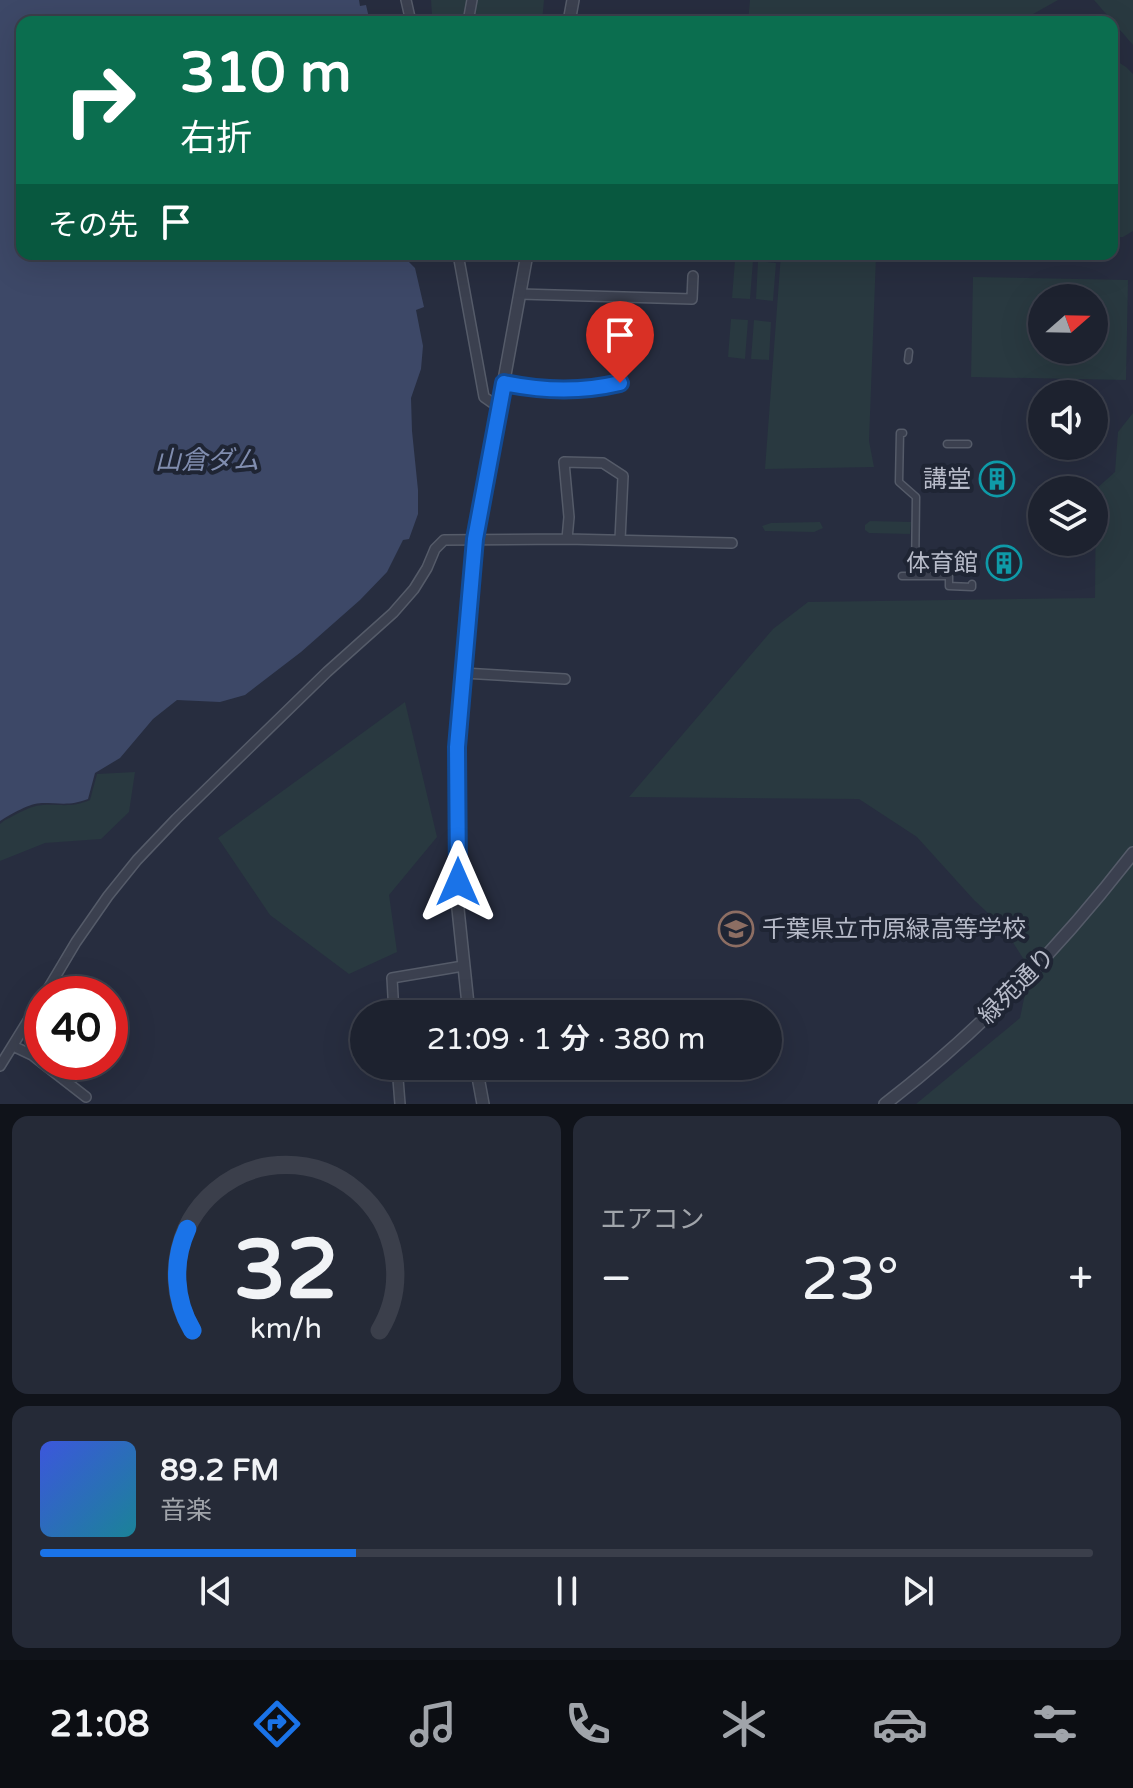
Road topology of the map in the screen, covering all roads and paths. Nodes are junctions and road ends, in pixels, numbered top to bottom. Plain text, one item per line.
1 (459, 260) edge
2 (526, 260) edge
3 (693, 276) dead end
4 (520, 294) junction
5 (504, 383) junction
6 (620, 383) dead end
7 (500, 406) junction
8 (903, 433) dead end
9 (947, 444) dead end
10 (968, 444) dead end
11 (475, 539) junction
12 (567, 539) junction
13 (620, 540) junction
14 (732, 543) dead end
15 (902, 576) dead end
16 (915, 576) junction
17 (972, 584) dead end
18 (463, 673) junction
19 (565, 679) dead end
20 (1133, 853) edge
21 (463, 966) junction
22 (55, 976) edge
23 (393, 1000) edge
24 (467, 1000) edge
25 (24, 1028) edge
26 (13, 1046) junction
27 (0, 1066) edge
28 (398, 1080) edge
29 (479, 1080) edge
30 (86, 1097) dead end
31 (400, 1104) edge
32 (483, 1104) edge
33 (885, 1104) edge

1 - 7 street
2 - 4 street
3 - 4 street
4 - 5 street
5 - 6 street
5 - 7 street
7 - 11 street
8 - 16 street
9 - 10 street
11 - 12 street
11 - 18 street
11 - 22 street
12 - 13 street
12 - 13 street
13 - 14 street
15 - 16 street
16 - 17 street
18 - 19 street
18 - 21 street
20 - 33 street, 緑苑通り
21 - 23 street
21 - 24 street
25 - 26 street
26 - 27 street
26 - 30 street
28 - 31 street
29 - 32 street

